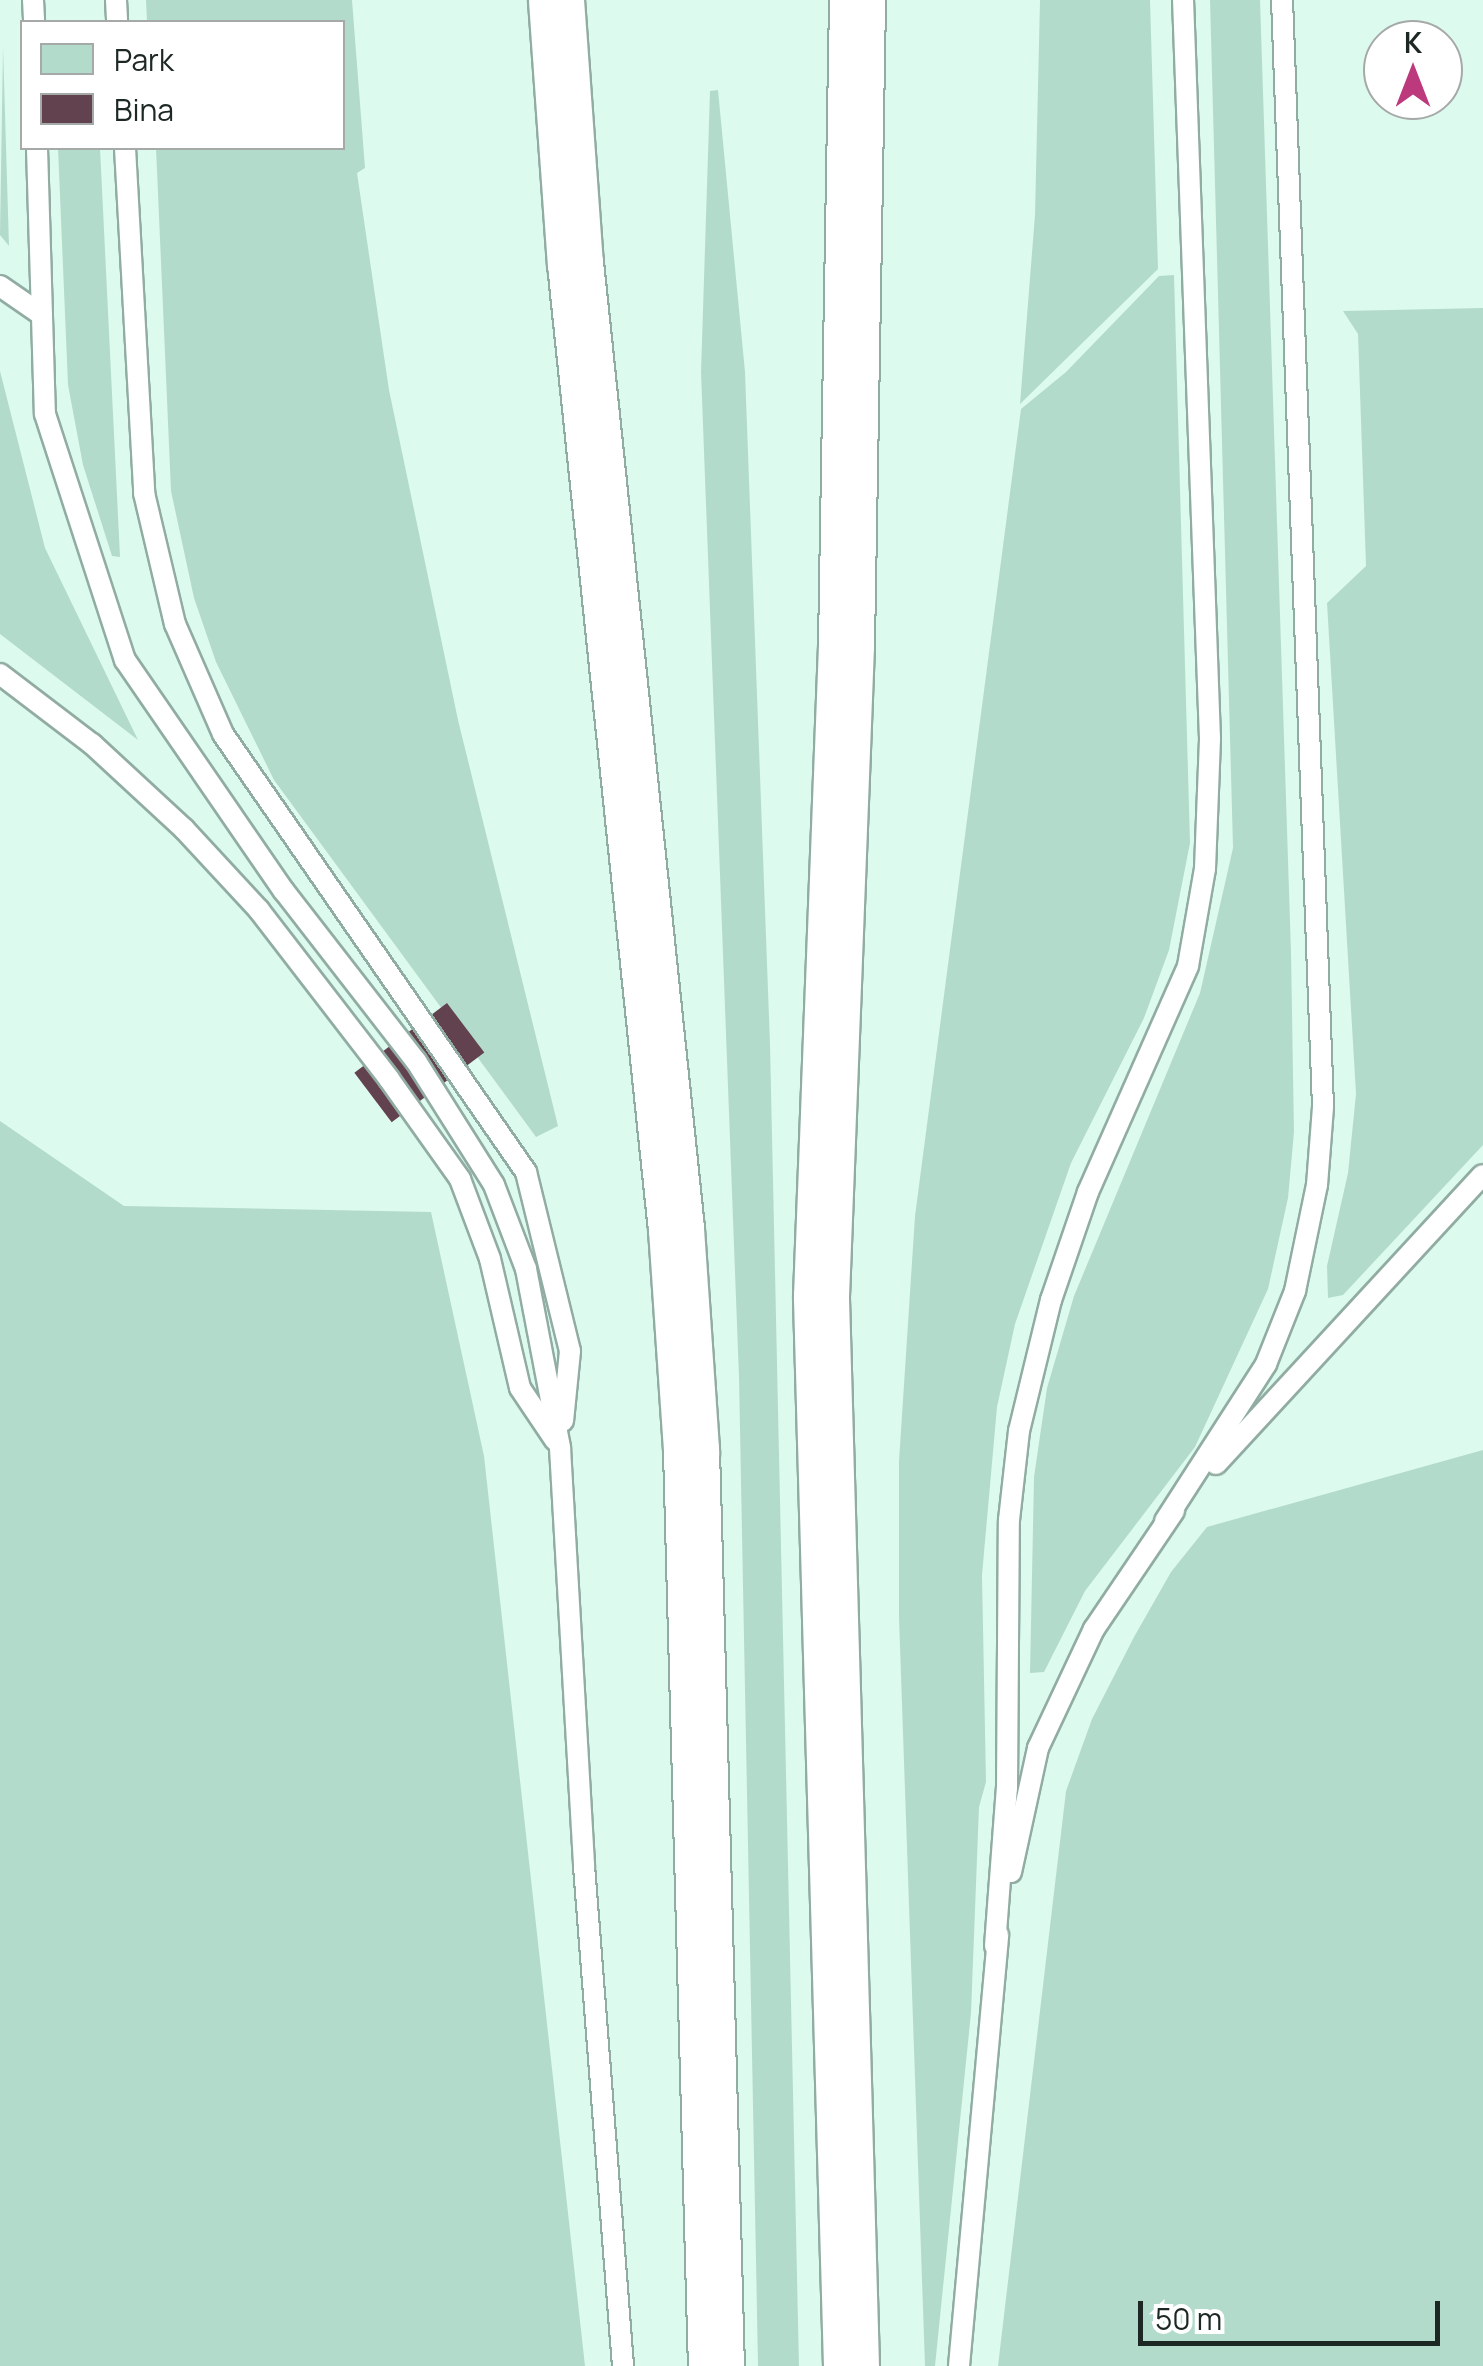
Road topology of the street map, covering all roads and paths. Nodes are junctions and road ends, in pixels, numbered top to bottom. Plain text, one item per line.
1 (556, 0) edge
2 (857, 0) edge
3 (1182, 0) edge
4 (1282, 0) edge
5 (37, 150) edge
6 (125, 150) edge
7 (0, 286) edge
8 (42, 315) junction
9 (0, 674) edge
10 (1483, 1175) edge
11 (560, 1448) junction
12 (1165, 1521) junction
13 (996, 1946) junction
14 (623, 2366) edge
15 (716, 2366) edge
16 (851, 2366) edge
17 (959, 2366) edge

1 - 15 highway
2 - 16 highway
3 - 13 lane
4 - 12 lane
5 - 8 lane
6 - 11 lane
7 - 8 lane
8 - 11 lane
9 - 11 lane
10 - 12 lane
11 - 14 lane
12 - 13 lane
13 - 17 lane

